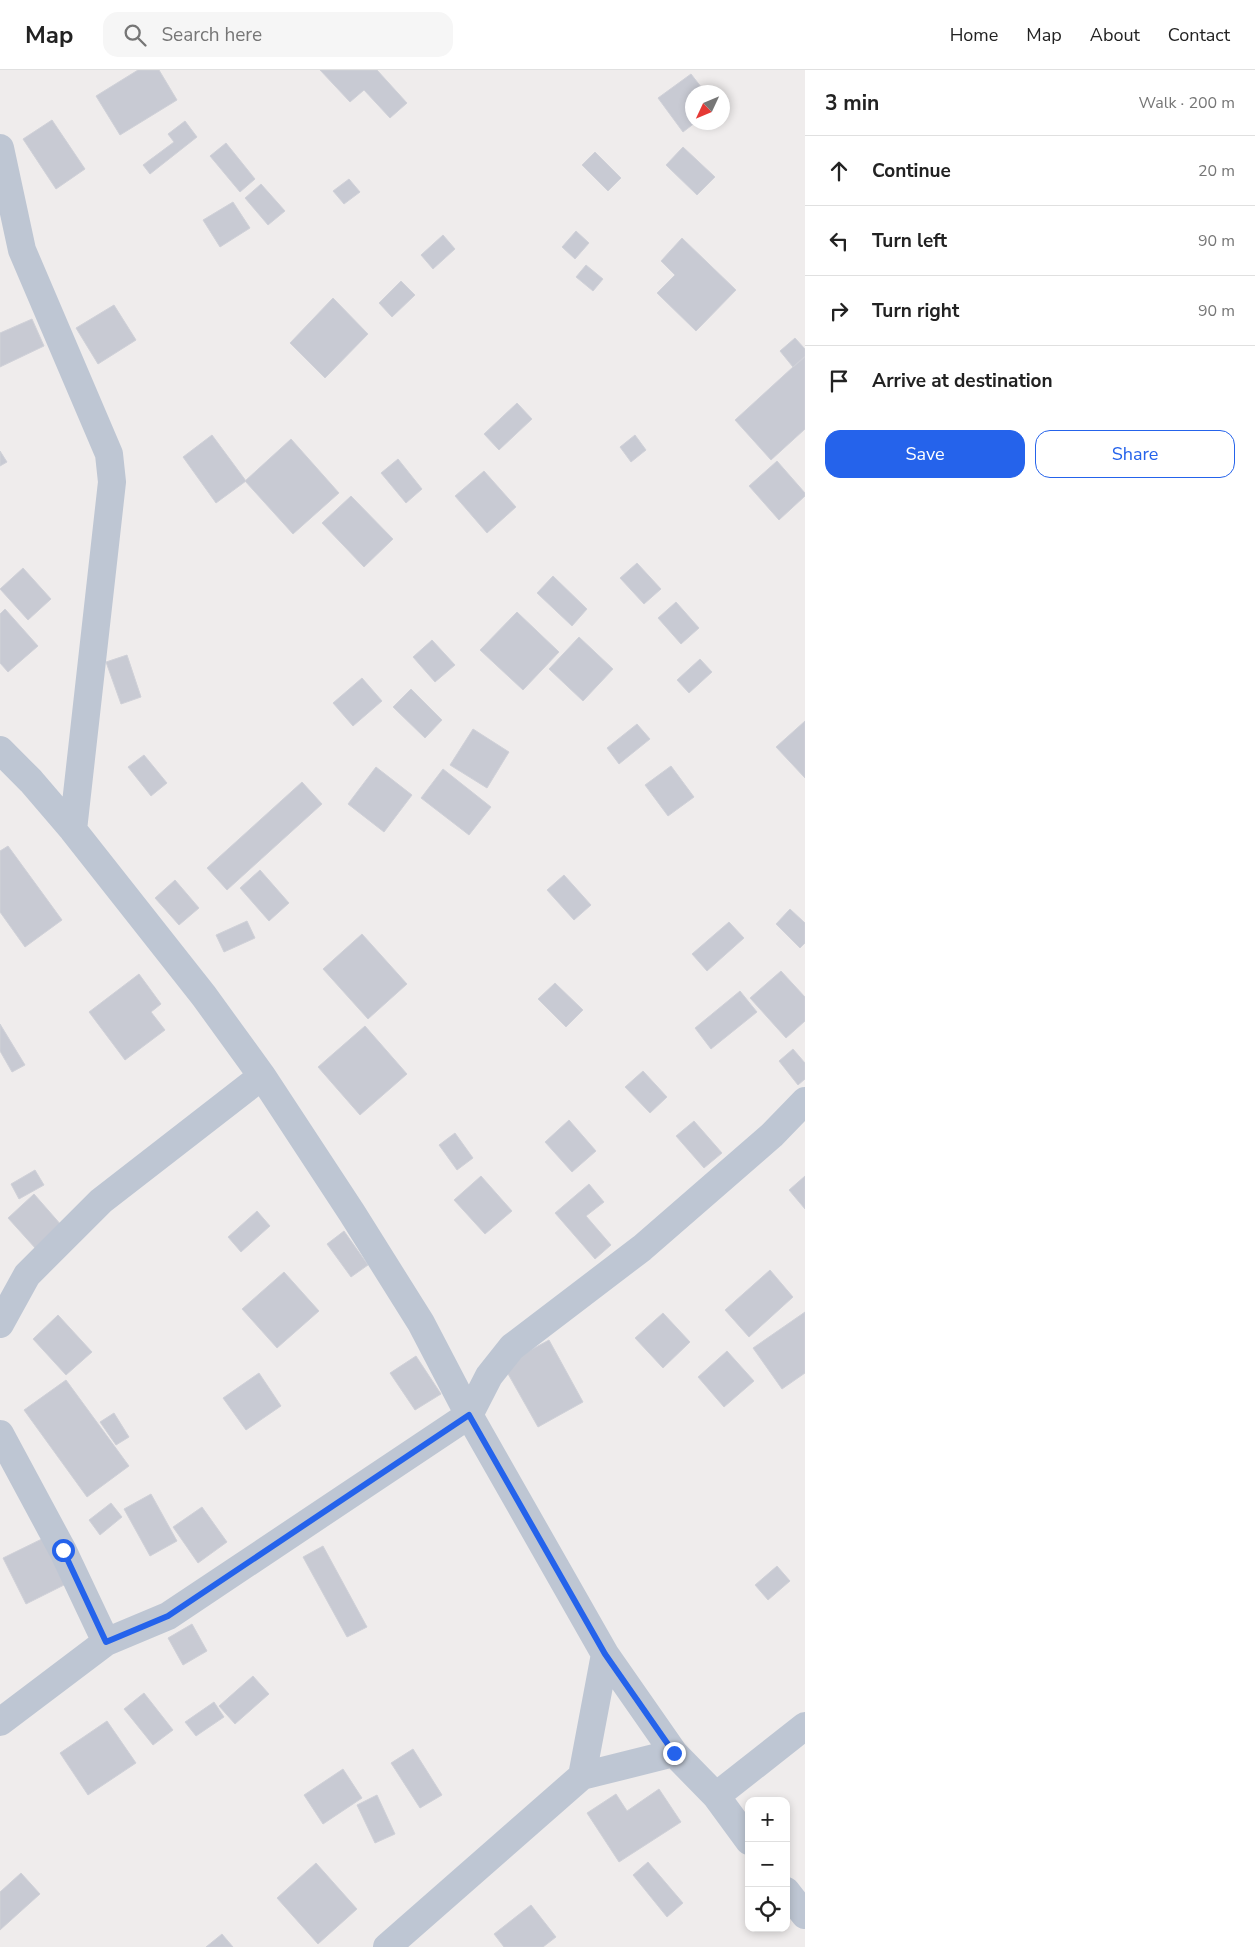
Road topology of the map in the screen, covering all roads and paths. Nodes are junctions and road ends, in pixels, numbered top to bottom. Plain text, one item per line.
1 (0, 148) edge
2 (0, 750) edge
3 (73, 830) junction
4 (262, 1076) junction
5 (805, 1101) edge
6 (0, 1324) edge
7 (469, 1415) junction
8 (0, 1434) edge
9 (106, 1642) junction
10 (605, 1654) junction
11 (0, 1722) edge
12 (805, 1726) edge
13 (674, 1753) junction
14 (582, 1776) junction
15 (716, 1796) junction
16 (745, 1836) edge
17 (790, 1896) edge
18 (805, 1916) edge
19 (387, 1947) edge

1 - 3 street
2 - 3 street
3 - 4 street
4 - 6 street
4 - 7 street
5 - 7 street
7 - 9 street
7 - 10 street
8 - 9 street
9 - 11 street
10 - 13 street
10 - 14 street
12 - 15 street
13 - 14 street
13 - 15 street
14 - 19 street
15 - 16 street
17 - 18 street

